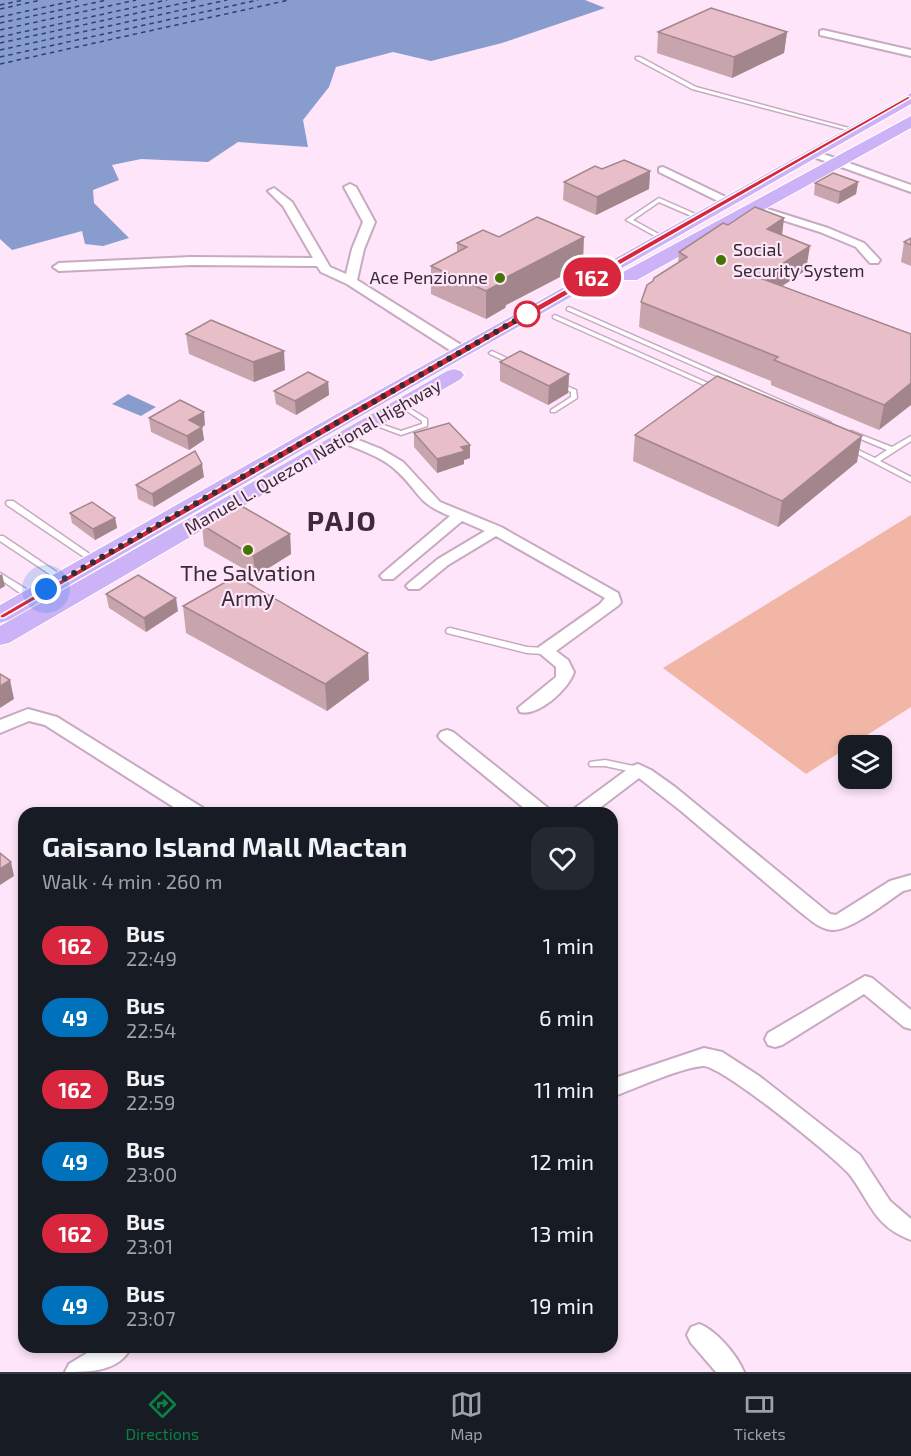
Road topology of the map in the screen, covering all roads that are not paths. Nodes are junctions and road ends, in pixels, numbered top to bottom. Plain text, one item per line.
1 (823, 33) dead end
2 (911, 53) edge
3 (638, 58) dead end
4 (911, 98) edge
5 (911, 121) edge
6 (853, 130) junction
7 (818, 150) junction
8 (845, 159) junction
9 (663, 171) dead end
10 (911, 178) edge
11 (350, 187) dead end
12 (911, 189) edge
13 (274, 191) dead end
14 (726, 201) junction
15 (755, 208) junction
16 (698, 217) junction
17 (662, 238) junction
18 (874, 260) dead end
19 (320, 262) junction
20 (59, 267) dead end
21 (351, 281) junction
22 (562, 313) junction
23 (646, 343) junction
24 (461, 351) junction
25 (633, 351) junction
26 (492, 353) junction
27 (523, 367) edge
28 (554, 382) edge
29 (719, 389) edge
30 (403, 406) junction
31 (553, 411) dead end
32 (349, 415) junction
33 (372, 423) junction
34 (831, 424) edge
35 (842, 429) edge
36 (911, 438) edge
37 (346, 439) junction
38 (841, 444) edge
39 (892, 450) junction
40 (877, 460) junction
41 (911, 480) edge
42 (10, 503) dead end
43 (461, 515) junction
44 (496, 530) junction
45 (0, 538) edge
46 (134, 538) junction
47 (87, 555) junction
48 (54, 573) junction
49 (0, 575) edge
50 (388, 576) dead end
51 (414, 586) dead end
52 (23, 591) junction
53 (0, 604) edge
54 (0, 615) edge
55 (450, 631) dead end
56 (0, 637) edge
57 (545, 651) junction
58 (526, 708) dead end
59 (0, 727) edge
60 (447, 736) dead end
61 (592, 764) dead end
62 (638, 770) junction
63 (187, 807) edge
64 (535, 807) edge
65 (589, 807) edge
66 (911, 882) edge
67 (911, 1021) edge
68 (775, 1039) dead end
69 (618, 1081) edge
70 (911, 1230) edge
71 (699, 1335) dead end
72 (109, 1353) edge
73 (77, 1372) edge
74 (732, 1372) edge

1 - 2 street
3 - 6 lane
4 - 6 main road, Manuel L. Quezon National Highway
5 - 8 main road, Manuel L. Quezon National Highway
6 - 7 main road, Manuel L. Quezon National Highway
7 - 8 street
7 - 14 main road, Manuel L. Quezon National Highway
8 - 10 street
8 - 12 street
8 - 15 main road, Manuel L. Quezon National Highway
9 - 14 street
11 - 21 street
13 - 19 street
14 - 16 main road, Manuel L. Quezon National Highway
15 - 18 street
15 - 22 main road, Manuel L. Quezon National Highway
16 - 17 main road, Manuel L. Quezon National Highway
16 - 17 lane
17 - 24 main road, Manuel L. Quezon National Highway
19 - 20 street
19 - 21 street
21 - 24 street
22 - 23 lane
22 - 25 lane
22 - 26 main road, Manuel L. Quezon National Highway
23 - 25 lane
23 - 34 lane
24 - 32 main road, Manuel L. Quezon National Highway
25 - 29 lane
26 - 27 lane
26 - 30 main road, Manuel L. Quezon National Highway
28 - 31 lane
30 - 33 main road, Manuel L. Quezon National Highway
30 - 33 lane
32 - 33 main road
32 - 46 main road, Manuel L. Quezon National Highway
33 - 37 main road, Manuel L. Quezon National Highway
35 - 39 lane
36 - 39 lane
37 - 43 street
37 - 56 main road, Manuel L. Quezon National Highway
38 - 40 lane
39 - 40 lane
40 - 41 lane
42 - 47 lane
43 - 44 street
43 - 50 street
44 - 51 street
44 - 57 street
45 - 48 lane
46 - 47 main road
46 - 54 main road, Manuel L. Quezon National Highway
47 - 48 main road
48 - 52 main road
49 - 52 lane
52 - 53 main road
55 - 57 lane
57 - 58 street
59 - 63 street
60 - 64 street
61 - 62 lane
62 - 65 street
62 - 66 street
67 - 68 street
69 - 70 street
71 - 74 street
72 - 73 street

